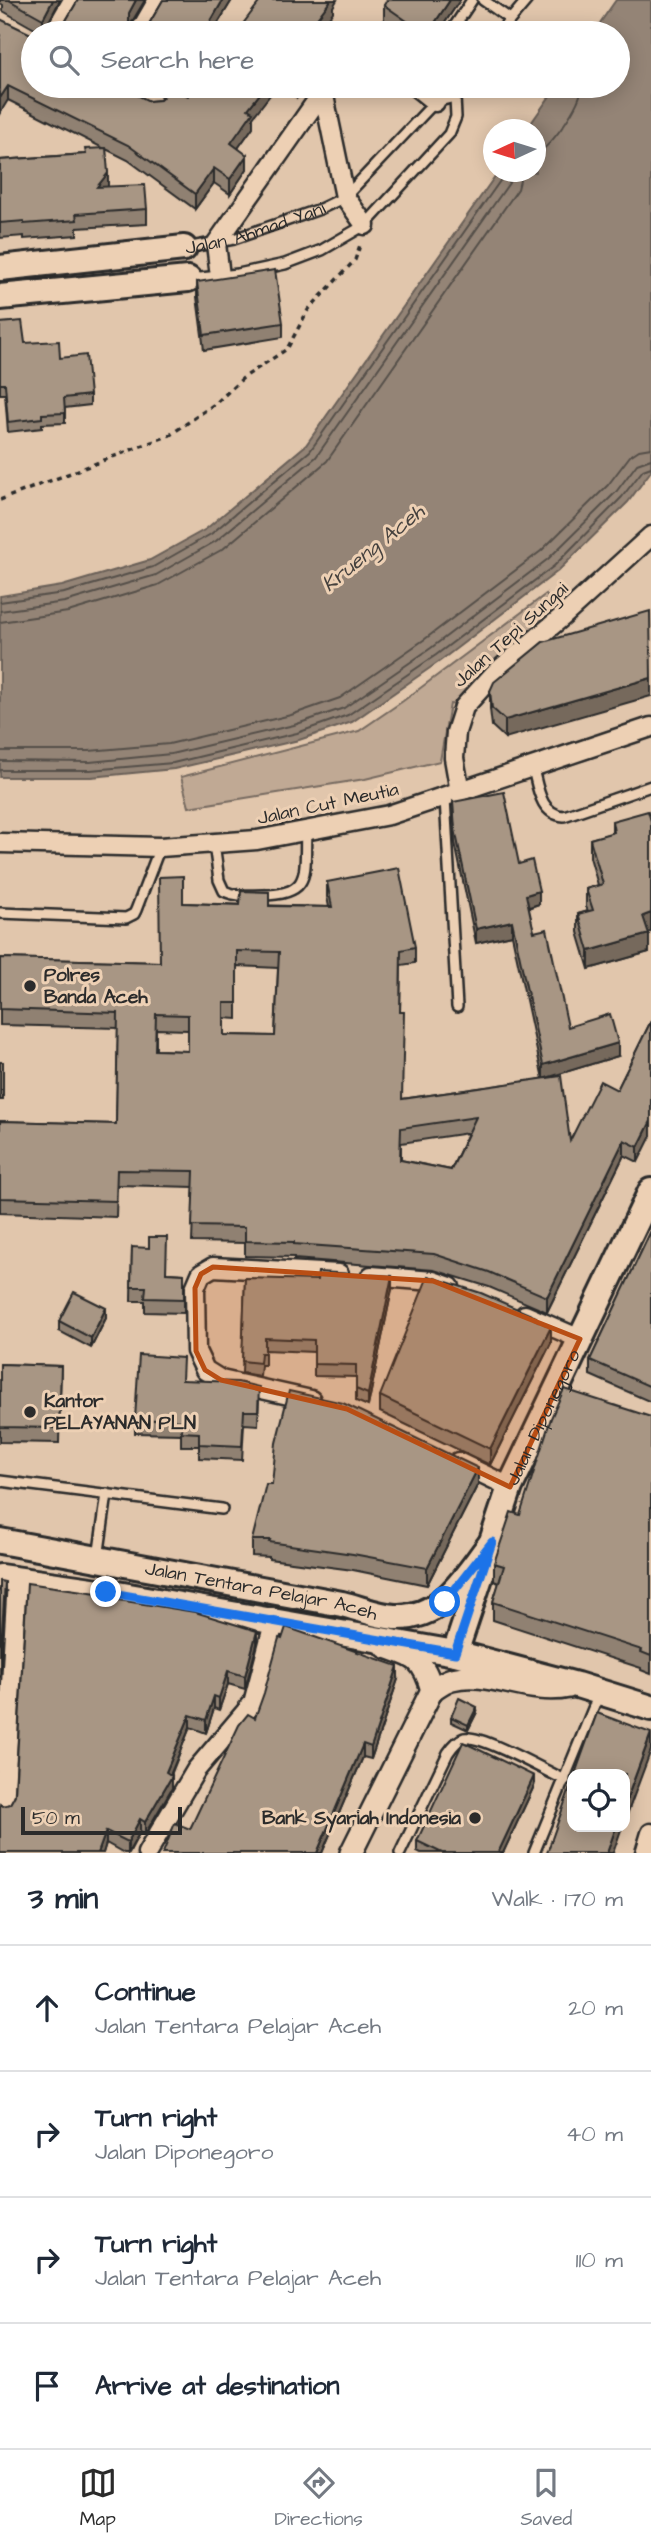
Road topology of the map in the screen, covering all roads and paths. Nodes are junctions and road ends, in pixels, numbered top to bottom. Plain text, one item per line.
1 (73, 0) edge
2 (158, 0) edge
3 (472, 0) edge
4 (484, 0) edge
5 (527, 0) edge
6 (510, 19) joint
7 (61, 21) edge
8 (146, 21) edge
9 (458, 21) edge
10 (318, 98) edge
11 (327, 98) edge
12 (430, 98) edge
13 (451, 98) edge
14 (455, 98) edge
15 (435, 102) junction
16 (345, 197) junction
17 (365, 225) junction
18 (216, 244) junction
19 (184, 248) joint
20 (105, 257) junction
21 (0, 268) edge
22 (220, 276) junction
23 (188, 279) joint
24 (107, 288) junction
25 (0, 297) edge
26 (0, 500) edge
27 (651, 536) edge
28 (651, 728) edge
29 (533, 765) junction
30 (651, 786) edge
31 (453, 795) junction
32 (306, 831) junction
33 (0, 843) edge
34 (214, 844) junction
35 (160, 847) junction
36 (0, 913) edge
37 (457, 1007) dead end
38 (651, 1191) edge
39 (472, 1294) edge
40 (509, 1308) edge
41 (580, 1339) junction
42 (324, 1403) edge
43 (447, 1457) edge
44 (0, 1480) edge
45 (510, 1487) junction
46 (107, 1494) junction
47 (222, 1509) dead end
48 (0, 1541) edge
49 (492, 1542) junction
50 (98, 1559) junction
51 (8, 1579) edge
52 (274, 1623) junction
53 (336, 1631) junction
54 (455, 1653) junction
55 (588, 1689) junction
56 (432, 1690) junction
57 (651, 1708) edge
58 (565, 1780) junction
59 (4, 1807) edge
60 (651, 1833) edge
61 (147, 1853) edge
62 (351, 1853) edge
63 (400, 1853) edge
64 (534, 1853) edge
65 (645, 1853) edge

1 - 7 street
2 - 8 street
3 - 9 lane
4 - 6 lane
5 - 6 lane
10 - 18 street
11 - 16 street
12 - 15 street
13 - 15 lane
14 - 17 lane
15 - 16 lane, Jalan Ahmad Yani
16 - 17 street
16 - 18 lane, Jalan Ahmad Yani
17 - 22 lane
17 - 26 path
18 - 19 lane, Jalan Ahmad Yani
18 - 22 street
19 - 20 main road, Jalan Ahmad Yani
20 - 21 main road, Jalan Ahmad Yani
20 - 24 main road
22 - 23 lane
23 - 24 main road
24 - 25 main road
27 - 31 street, Jalan Tepi Sungai
28 - 29 street, Jalan Cut Meutia
29 - 30 lane
29 - 31 street, Jalan Cut Meutia
31 - 32 street, Jalan Cut Meutia
31 - 37 lane
32 - 34 street, Jalan Cut Meutia
32 - 34 lane
33 - 35 street, Jalan Cut Meutia
34 - 35 street, Jalan Cut Meutia
35 - 36 lane
38 - 41 main road, Jalan Diponegoro
39 - 42 street
40 - 41 street
41 - 45 main road, Jalan Diponegoro
43 - 45 street
44 - 46 lane
45 - 49 main road, Jalan Diponegoro
46 - 47 lane
46 - 50 lane
48 - 50 main road, Jalan Tentara Pelajar Aceh
49 - 50 main road, Jalan Tentara Pelajar Aceh
49 - 54 main road, Jalan Diponegoro
51 - 52 main road, Jalan Tentara Pelajar Aceh
51 - 59 street
52 - 53 main road, Jalan Tentara Pelajar Aceh
52 - 61 street
53 - 54 main road, Jalan Tentara Pelajar Aceh
53 - 56 street
54 - 55 main road, Jalan Tentara Pelajar Aceh
55 - 56 street
55 - 57 main road, Jalan Tentara Pelajar Aceh
55 - 58 lane
56 - 62 street
58 - 63 lane
58 - 64 lane
60 - 65 street

